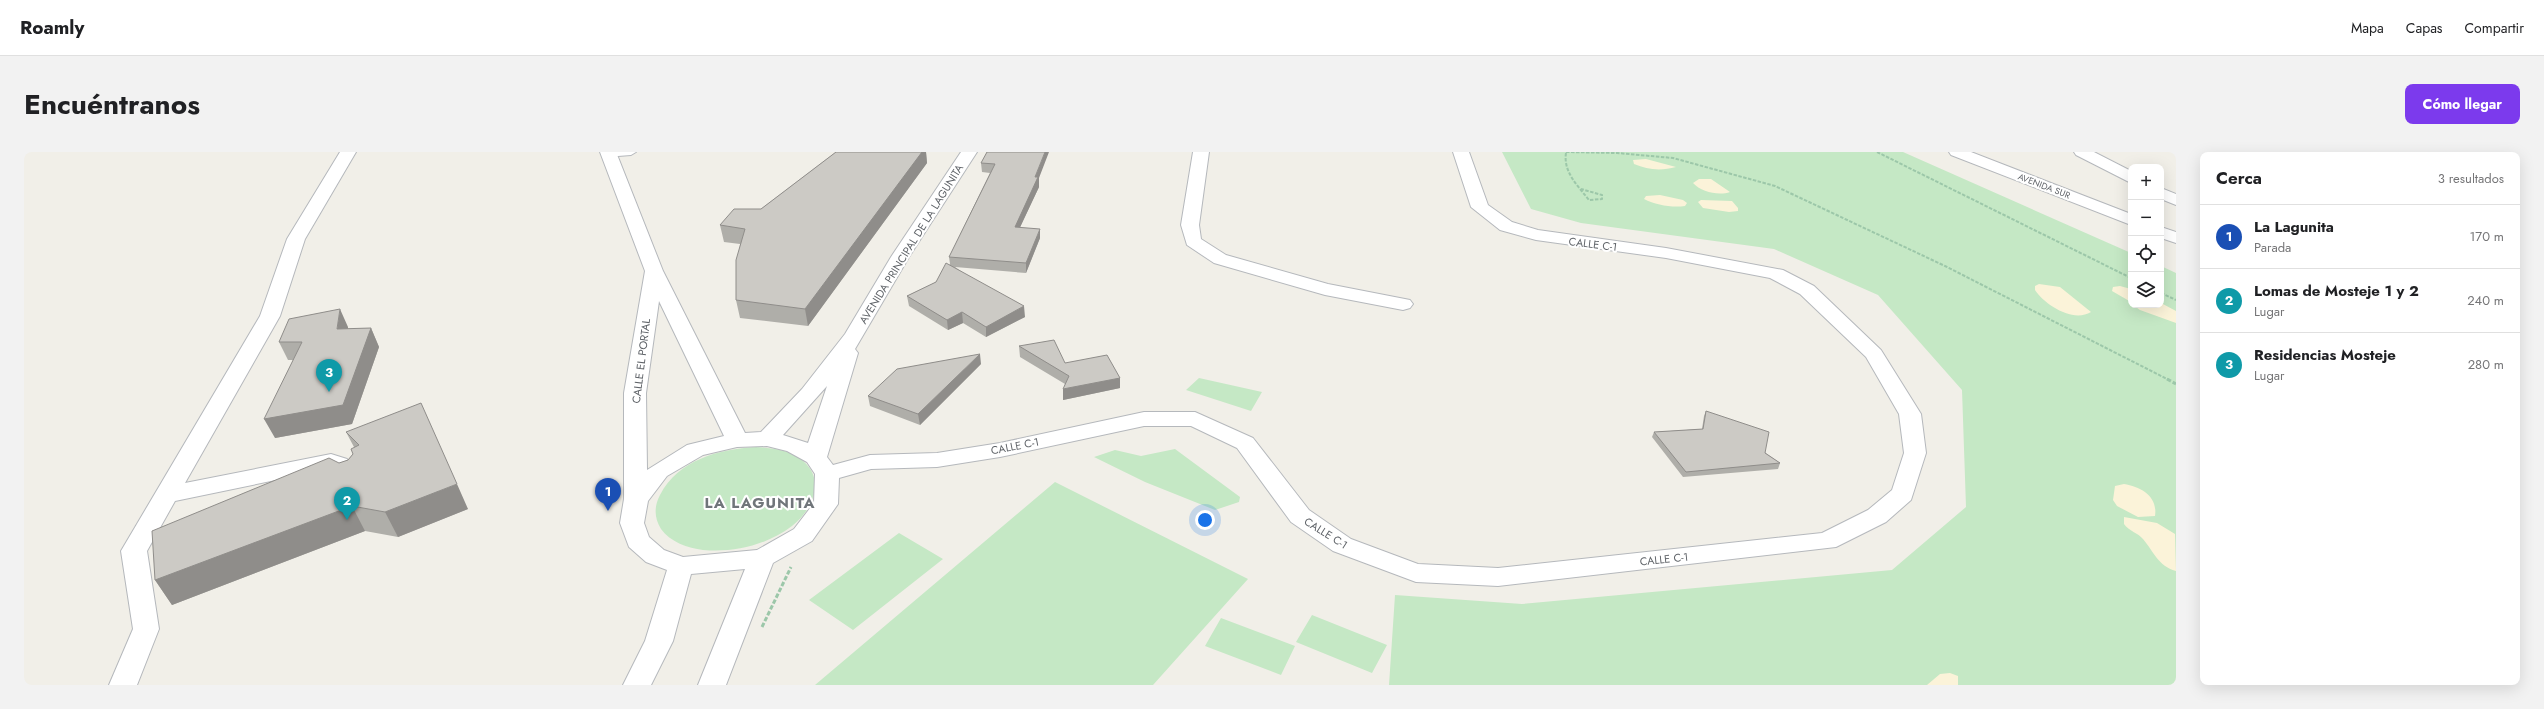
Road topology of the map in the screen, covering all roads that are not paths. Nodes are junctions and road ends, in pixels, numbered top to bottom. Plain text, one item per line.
1 (348, 152) edge
2 (631, 152) edge
3 (969, 152) edge
4 (1201, 152) edge
5 (1461, 152) edge
6 (1957, 152) edge
7 (2082, 152) edge
8 (608, 154) edge
9 (2128, 176) edge
10 (2164, 194) edge
11 (2176, 200) edge
12 (2128, 219) edge
13 (2164, 233) edge
14 (2176, 238) edge
15 (654, 271) junction
16 (1403, 304) dead end
17 (854, 336) junction
18 (767, 439) junction
19 (737, 440) junction
20 (821, 466) junction
21 (352, 478) edge
22 (166, 495) junction
23 (636, 499) junction
24 (762, 558) junction
25 (681, 566) junction
26 (123, 685) edge
27 (637, 685) edge
28 (712, 685) edge

1 - 22 street
2 - 8 lane
3 - 17 street, AVENIDA PRINCIPAL DE LA LAGUNITA
4 - 16 street
5 - 20 street, CALLE C-1
6 - 12 street, AVENIDA SUR
7 - 9 street
8 - 15 street
10 - 11 street
13 - 14 street
15 - 19 street
15 - 23 street, CALLE EL PORTAL
17 - 18 street, AVENIDA PRINCIPAL DE LA LAGUNITA
17 - 20 street, AVENIDA PRINCIPAL DE LA LAGUNITA
18 - 19 street, AVENIDA PRINCIPAL DE LA LAGUNITA
18 - 20 street, AVENIDA PRINCIPAL DE LA LAGUNITA
19 - 23 street, AVENIDA PRINCIPAL DE LA LAGUNITA
20 - 24 street, AVENIDA PRINCIPAL DE LA LAGUNITA
21 - 22 street
22 - 26 street
23 - 25 street, AVENIDA PRINCIPAL DE LA LAGUNITA
24 - 25 street, AVENIDA PRINCIPAL DE LA LAGUNITA
24 - 28 street
25 - 27 street

